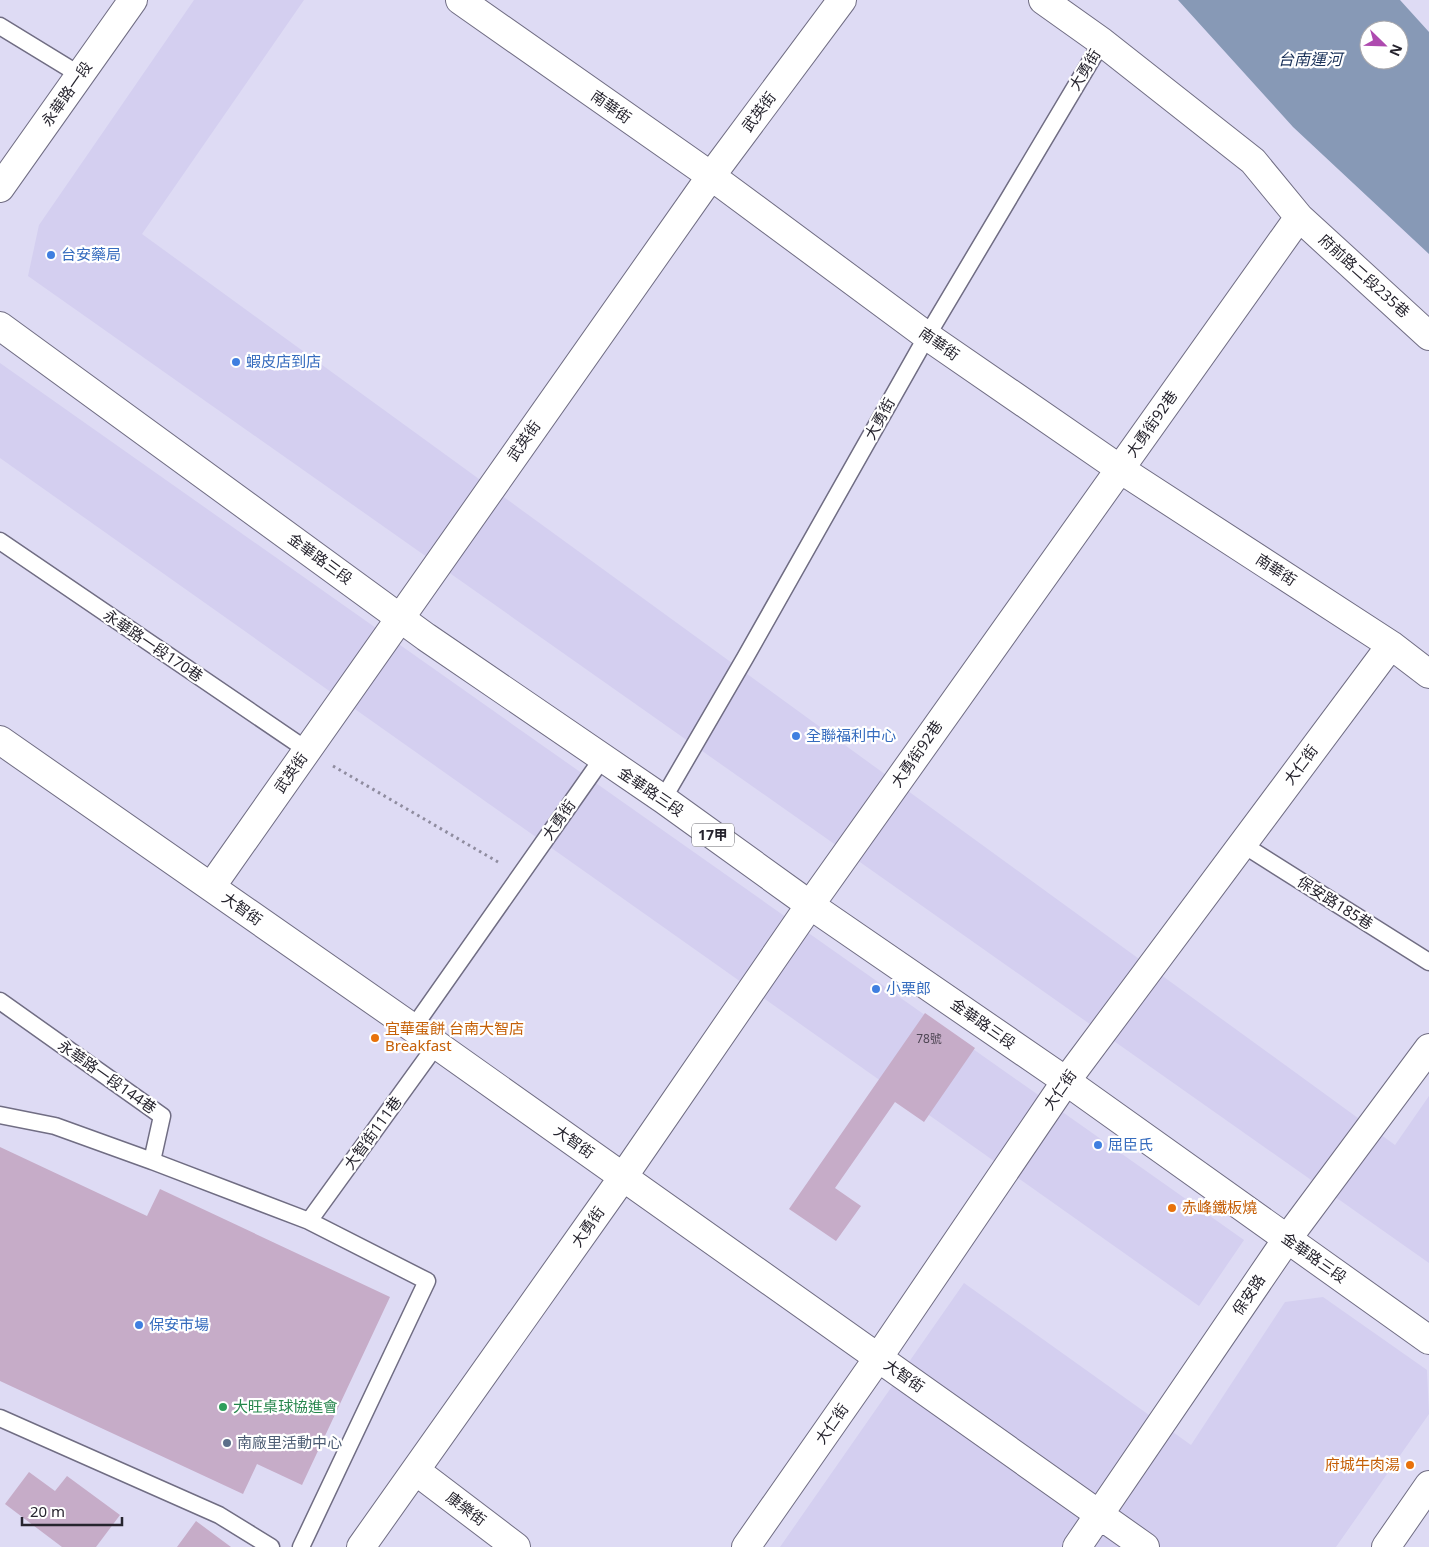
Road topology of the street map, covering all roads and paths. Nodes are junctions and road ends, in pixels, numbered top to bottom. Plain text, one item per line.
1 (133, 0) edge
2 (460, 0) edge
3 (842, 0) edge
4 (1043, 0) edge
5 (0, 26) edge
6 (1102, 42) junction
7 (80, 76) junction
8 (711, 176) junction
9 (0, 188) edge
10 (1298, 217) junction
11 (0, 326) edge
12 (927, 336) junction
13 (1429, 336) edge
14 (1120, 469) junction
15 (0, 541) edge
16 (401, 618) junction
17 (1391, 645) junction
18 (1429, 674) edge
19 (0, 740) edge
20 (307, 750) junction
21 (602, 759) junction
22 (662, 799) junction
23 (1242, 844) junction
24 (520, 875) junction
25 (211, 887) junction
26 (810, 904) junction
27 (1429, 962) edge
28 (0, 1001) edge
29 (413, 1028) junction
30 (437, 1044) junction
31 (1429, 1048) edge
32 (1066, 1081) junction
33 (0, 1115) edge
34 (152, 1161) junction
35 (623, 1177) junction
36 (309, 1221) junction
37 (1287, 1239) junction
38 (1429, 1340) edge
39 (878, 1358) junction
40 (0, 1418) edge
41 (416, 1471) junction
42 (1429, 1485) edge
43 (1100, 1514) junction
44 (271, 1547) edge
45 (301, 1547) edge
46 (361, 1547) edge
47 (516, 1547) edge
48 (746, 1547) edge
49 (1077, 1547) edge
50 (1145, 1547) edge
51 (1386, 1547) edge

1 - 7 street, 永華路一段
2 - 8 street, 南華街
3 - 8 street, 武英街
4 - 6 street
5 - 7 lane
6 - 10 street
6 - 12 lane, 大勇街
7 - 9 street, 永華路一段
8 - 12 street, 南華街
8 - 16 street, 武英街
10 - 13 street, 府前路二段235巷
10 - 14 street, 大勇街92巷
11 - 16 street, 金華路三段 / 17甲
12 - 14 street, 南華街
12 - 22 lane, 大勇街
14 - 17 street, 南華街
14 - 26 street, 大勇街92巷
15 - 20 lane, 永華路一段170巷
16 - 20 street, 武英街
16 - 21 street, 金華路三段 / 17甲
17 - 18 street, 南華街
17 - 23 street, 大仁街
19 - 25 street, 大智街
20 - 24 path
20 - 25 street, 武英街
21 - 22 street, 金華路三段 / 17甲
21 - 24 lane, 大勇街
22 - 26 street, 金華路三段 / 17甲
23 - 27 lane, 保安路185巷
23 - 32 street, 大仁街
24 - 29 lane, 大勇街
25 - 29 street, 大智街
26 - 32 street, 金華路三段 / 17甲
26 - 35 street, 大勇街
28 - 34 lane, 永華路一段144巷
29 - 30 street, 大智街
30 - 35 street, 大智街
30 - 36 lane, 大智街111巷
31 - 37 street, 保安路
32 - 37 street, 金華路三段 / 17甲
32 - 39 street, 大仁街
33 - 34 lane
34 - 36 lane
35 - 39 street, 大智街
35 - 41 street, 大勇街
36 - 45 lane
37 - 38 street, 金華路三段 / 17甲
37 - 43 street, 保安路
39 - 43 street, 大智街
39 - 48 street, 大仁街
40 - 44 lane
41 - 46 street, 大勇街
41 - 47 street, 康樂街
42 - 51 street
43 - 49 street, 保安路
43 - 50 street, 大智街

